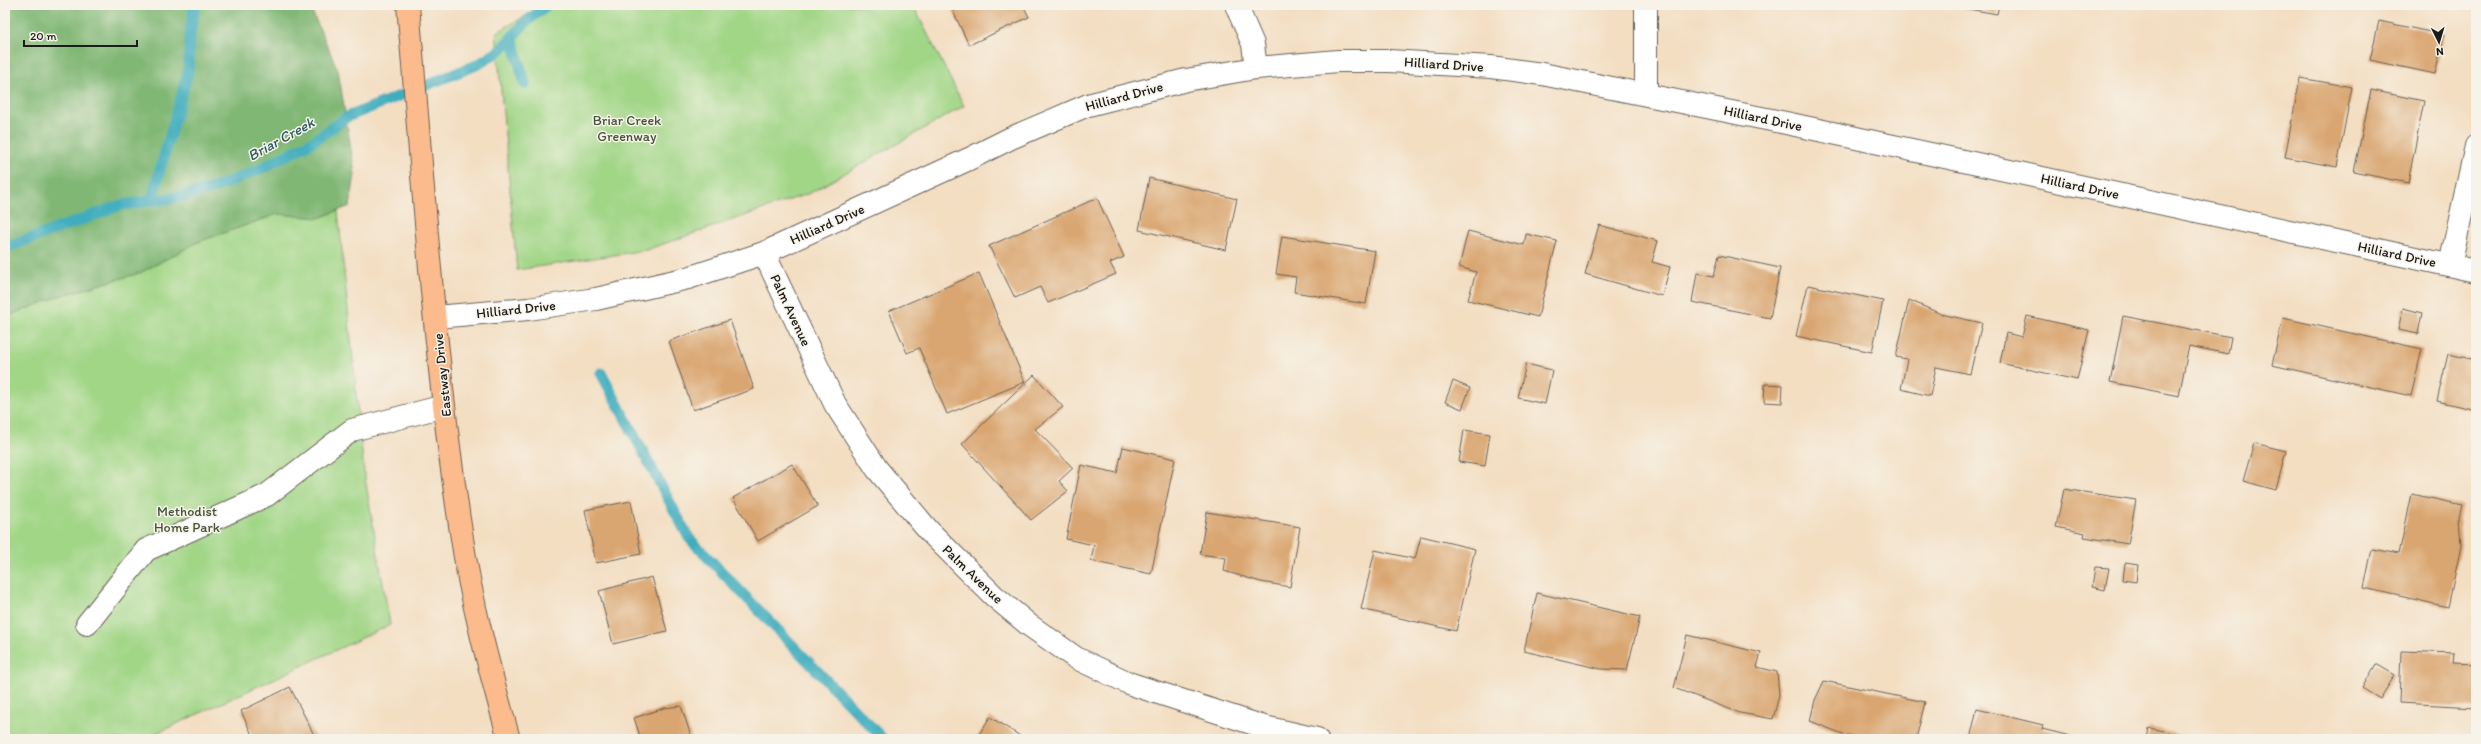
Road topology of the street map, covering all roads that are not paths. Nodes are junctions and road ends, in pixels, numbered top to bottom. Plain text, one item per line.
1 (408, 5) edge
2 (1236, 5) edge
3 (1646, 5) edge
4 (1256, 68) junction
5 (1646, 94) junction
6 (2476, 146) edge
7 (764, 253) junction
8 (2450, 265) junction
9 (2476, 270) edge
10 (436, 317) junction
11 (444, 406) junction
12 (87, 624) dead end
13 (509, 739) edge
14 (1316, 739) edge

1 - 10 main road, Eastway Drive
2 - 4 street
3 - 5 street
4 - 5 street, Hilliard Drive
4 - 7 street, Hilliard Drive
5 - 8 street, Hilliard Drive
6 - 8 street
7 - 10 street, Hilliard Drive
7 - 14 street, Palm Avenue
8 - 9 street, Hilliard Drive
10 - 11 main road, Eastway Drive
11 - 12 street
11 - 13 main road, Eastway Drive

